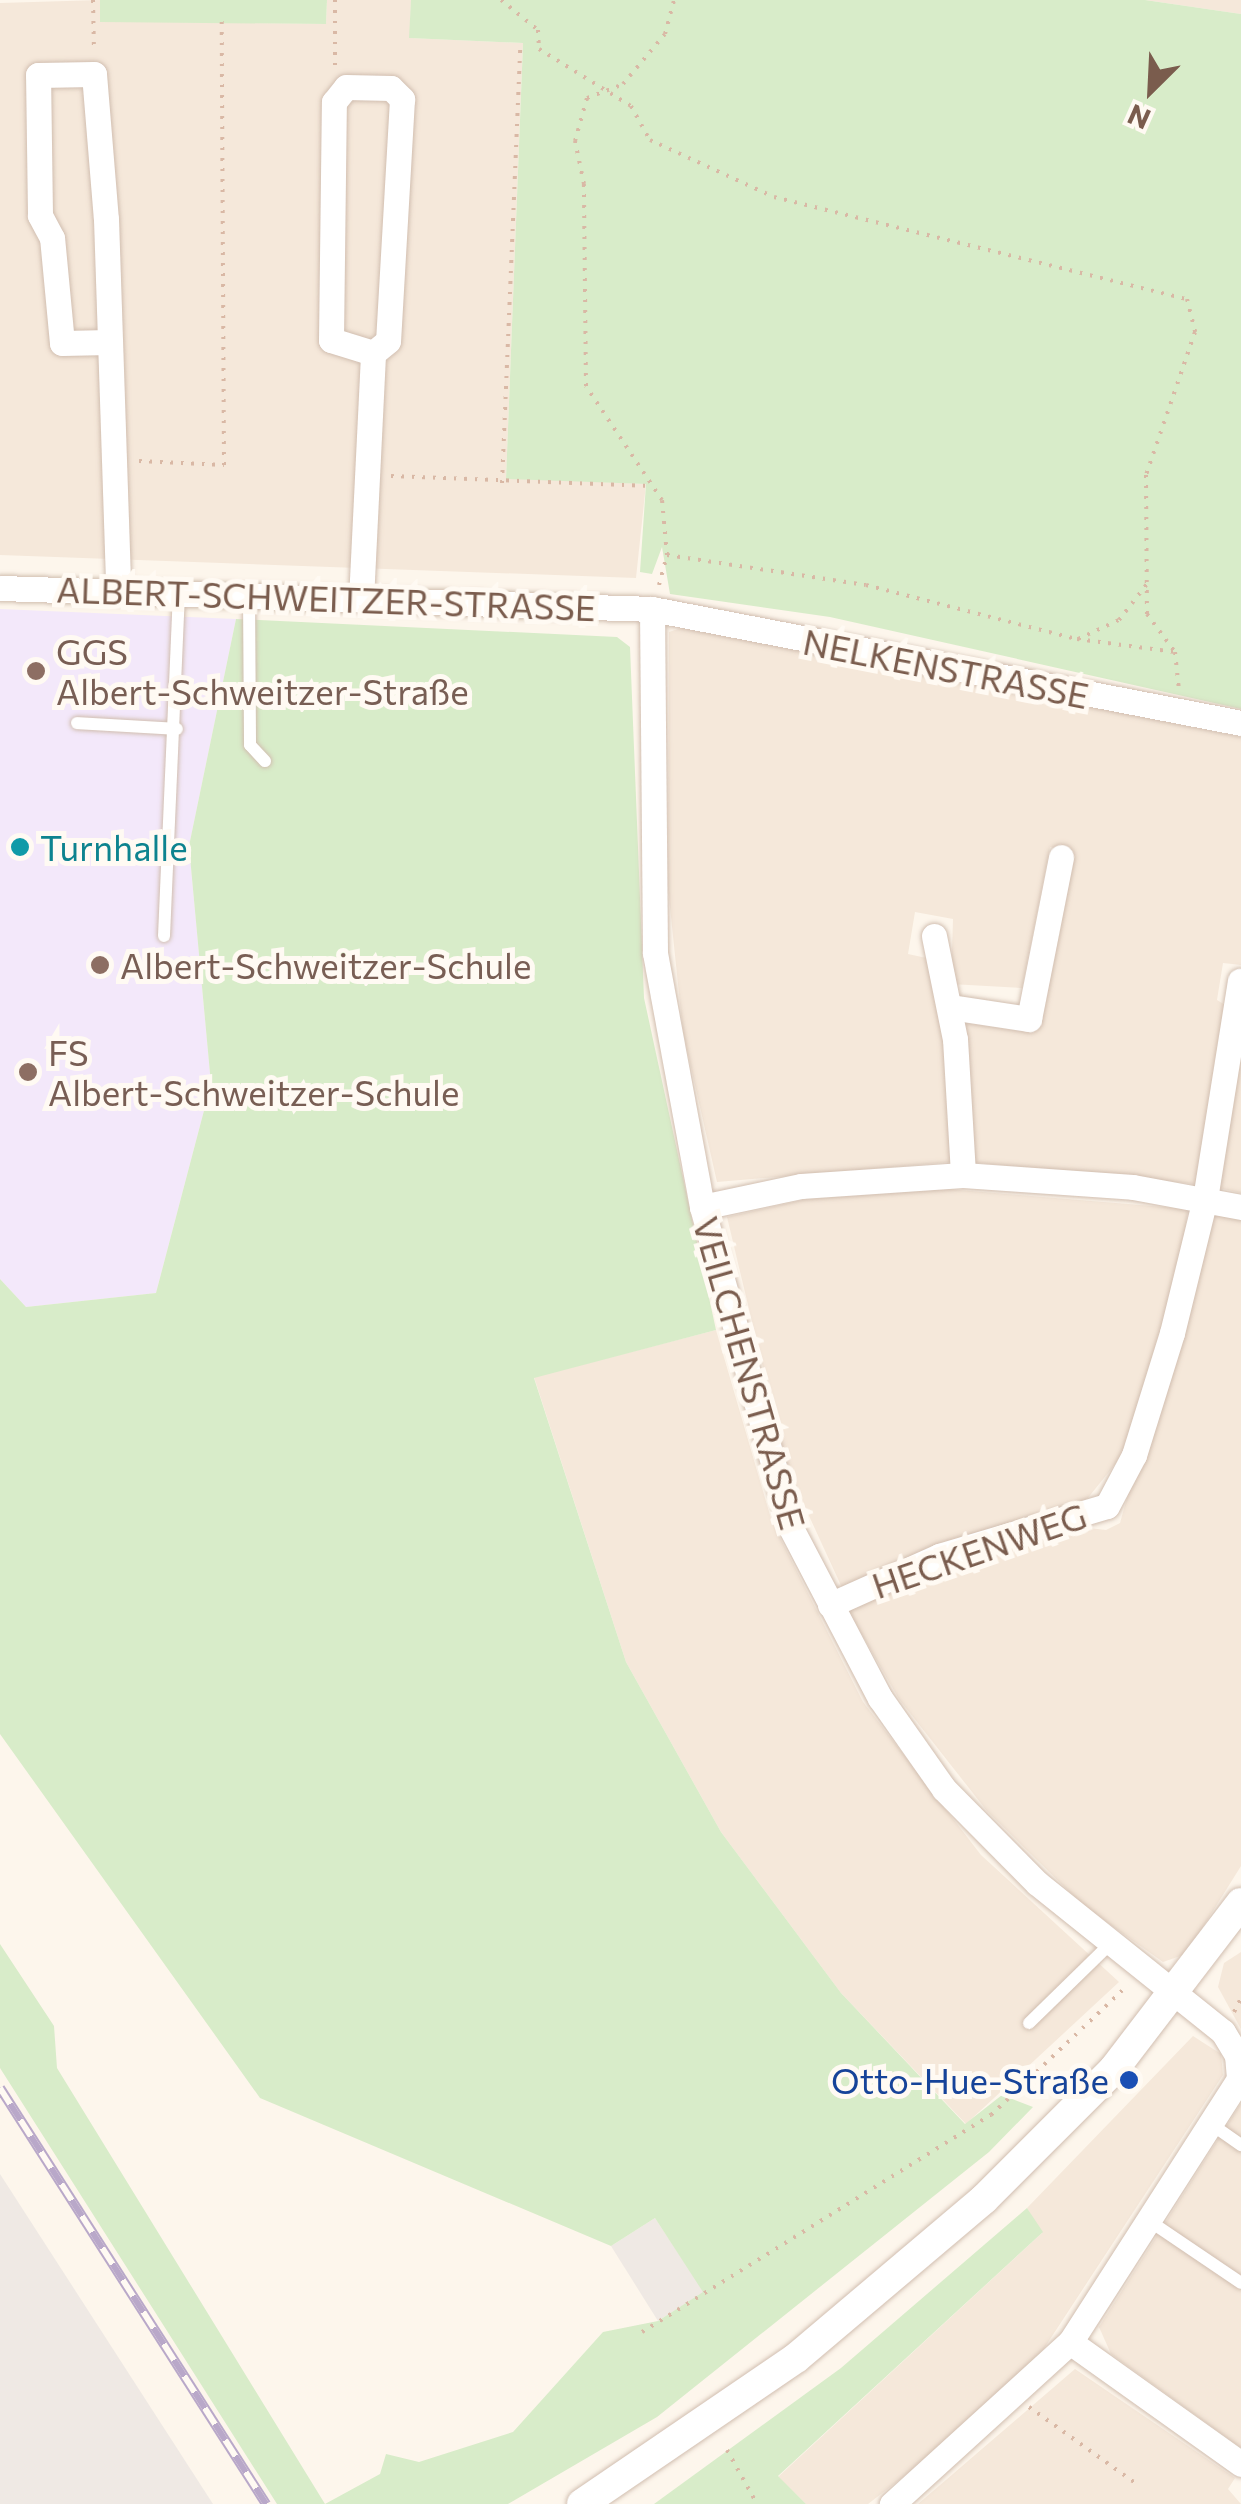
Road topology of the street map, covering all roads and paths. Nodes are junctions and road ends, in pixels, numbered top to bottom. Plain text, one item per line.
1 (93, 0) edge
2 (335, 0) edge
3 (500, 0) edge
4 (674, 0) edge
5 (222, 19) dead end
6 (520, 48) dead end
7 (94, 74) junction
8 (599, 88) junction
9 (334, 102) junction
10 (110, 342) junction
11 (373, 353) junction
12 (114, 460) junction
13 (366, 474) junction
14 (502, 483) junction
15 (653, 486) junction
16 (667, 555) junction
17 (1150, 580) junction
18 (0, 588) edge
19 (118, 590) junction
20 (180, 593) junction
21 (248, 596) junction
22 (361, 600) junction
23 (652, 609) junction
24 (1077, 639) junction
25 (1175, 652) junction
26 (1181, 712) junction
27 (77, 723) dead end
28 (1241, 724) edge
29 (177, 729) junction
30 (265, 761) dead end
31 (1061, 858) dead end
32 (164, 936) dead end
33 (934, 936) dead end
34 (1240, 982) edge
35 (950, 1007) junction
36 (963, 1175) junction
37 (1205, 1199) junction
38 (702, 1206) junction
39 (1241, 1207) edge
40 (830, 1605) junction
41 (1238, 1915) edge
42 (1109, 1946) junction
43 (1142, 1971) junction
44 (1178, 1994) junction
45 (1030, 2023) dead end
46 (1234, 2033) edge
47 (1211, 2124) junction
48 (1241, 2144) edge
49 (1148, 2220) junction
50 (1241, 2283) edge
51 (642, 2332) dead end
52 (1070, 2342) junction
53 (1040, 2415) dead end
54 (727, 2450) dead end
55 (1241, 2464) edge
56 (1135, 2483) dead end
57 (582, 2504) edge
58 (757, 2504) edge
59 (892, 2504) edge

1 - 7 path
2 - 9 path
3 - 8 path
4 - 8 path
5 - 12 path
6 - 14 path
7 - 10 street
7 - 10 street
8 - 15 path
8 - 17 path
9 - 11 street
9 - 11 street
10 - 12 street
11 - 13 street
12 - 19 street
13 - 14 path
13 - 22 street
14 - 15 path
15 - 16 path
16 - 23 path
16 - 24 path
17 - 24 path
17 - 25 path
18 - 19 street, ALBERT-SCHWEITZER-STRASSE
19 - 20 street, ALBERT-SCHWEITZER-STRASSE
20 - 21 street, ALBERT-SCHWEITZER-STRASSE
20 - 29 lane
21 - 22 street, ALBERT-SCHWEITZER-STRASSE
21 - 30 lane
22 - 23 street, ALBERT-SCHWEITZER-STRASSE
23 - 26 street, NELKENSTRASSE
23 - 38 street, VEILCHENSTRASSE
24 - 25 path
25 - 26 path
26 - 28 street, NELKENSTRASSE
27 - 29 lane
29 - 32 lane
31 - 35 street
33 - 35 street
34 - 37 street, HECKENWEG
35 - 36 street
36 - 37 street
36 - 38 street
37 - 39 street
37 - 40 street, HECKENWEG
38 - 40 street, VEILCHENSTRASSE
40 - 42 street, VEILCHENSTRASSE
41 - 44 street
42 - 43 street, VEILCHENSTRASSE
42 - 45 lane
43 - 44 street, VEILCHENSTRASSE
43 - 51 path
44 - 46 street, VEILCHENSTRASSE
44 - 57 street
46 - 47 street
47 - 48 lane
47 - 49 street
49 - 50 lane
49 - 52 street
52 - 55 street
52 - 59 street
53 - 56 path
54 - 58 path

